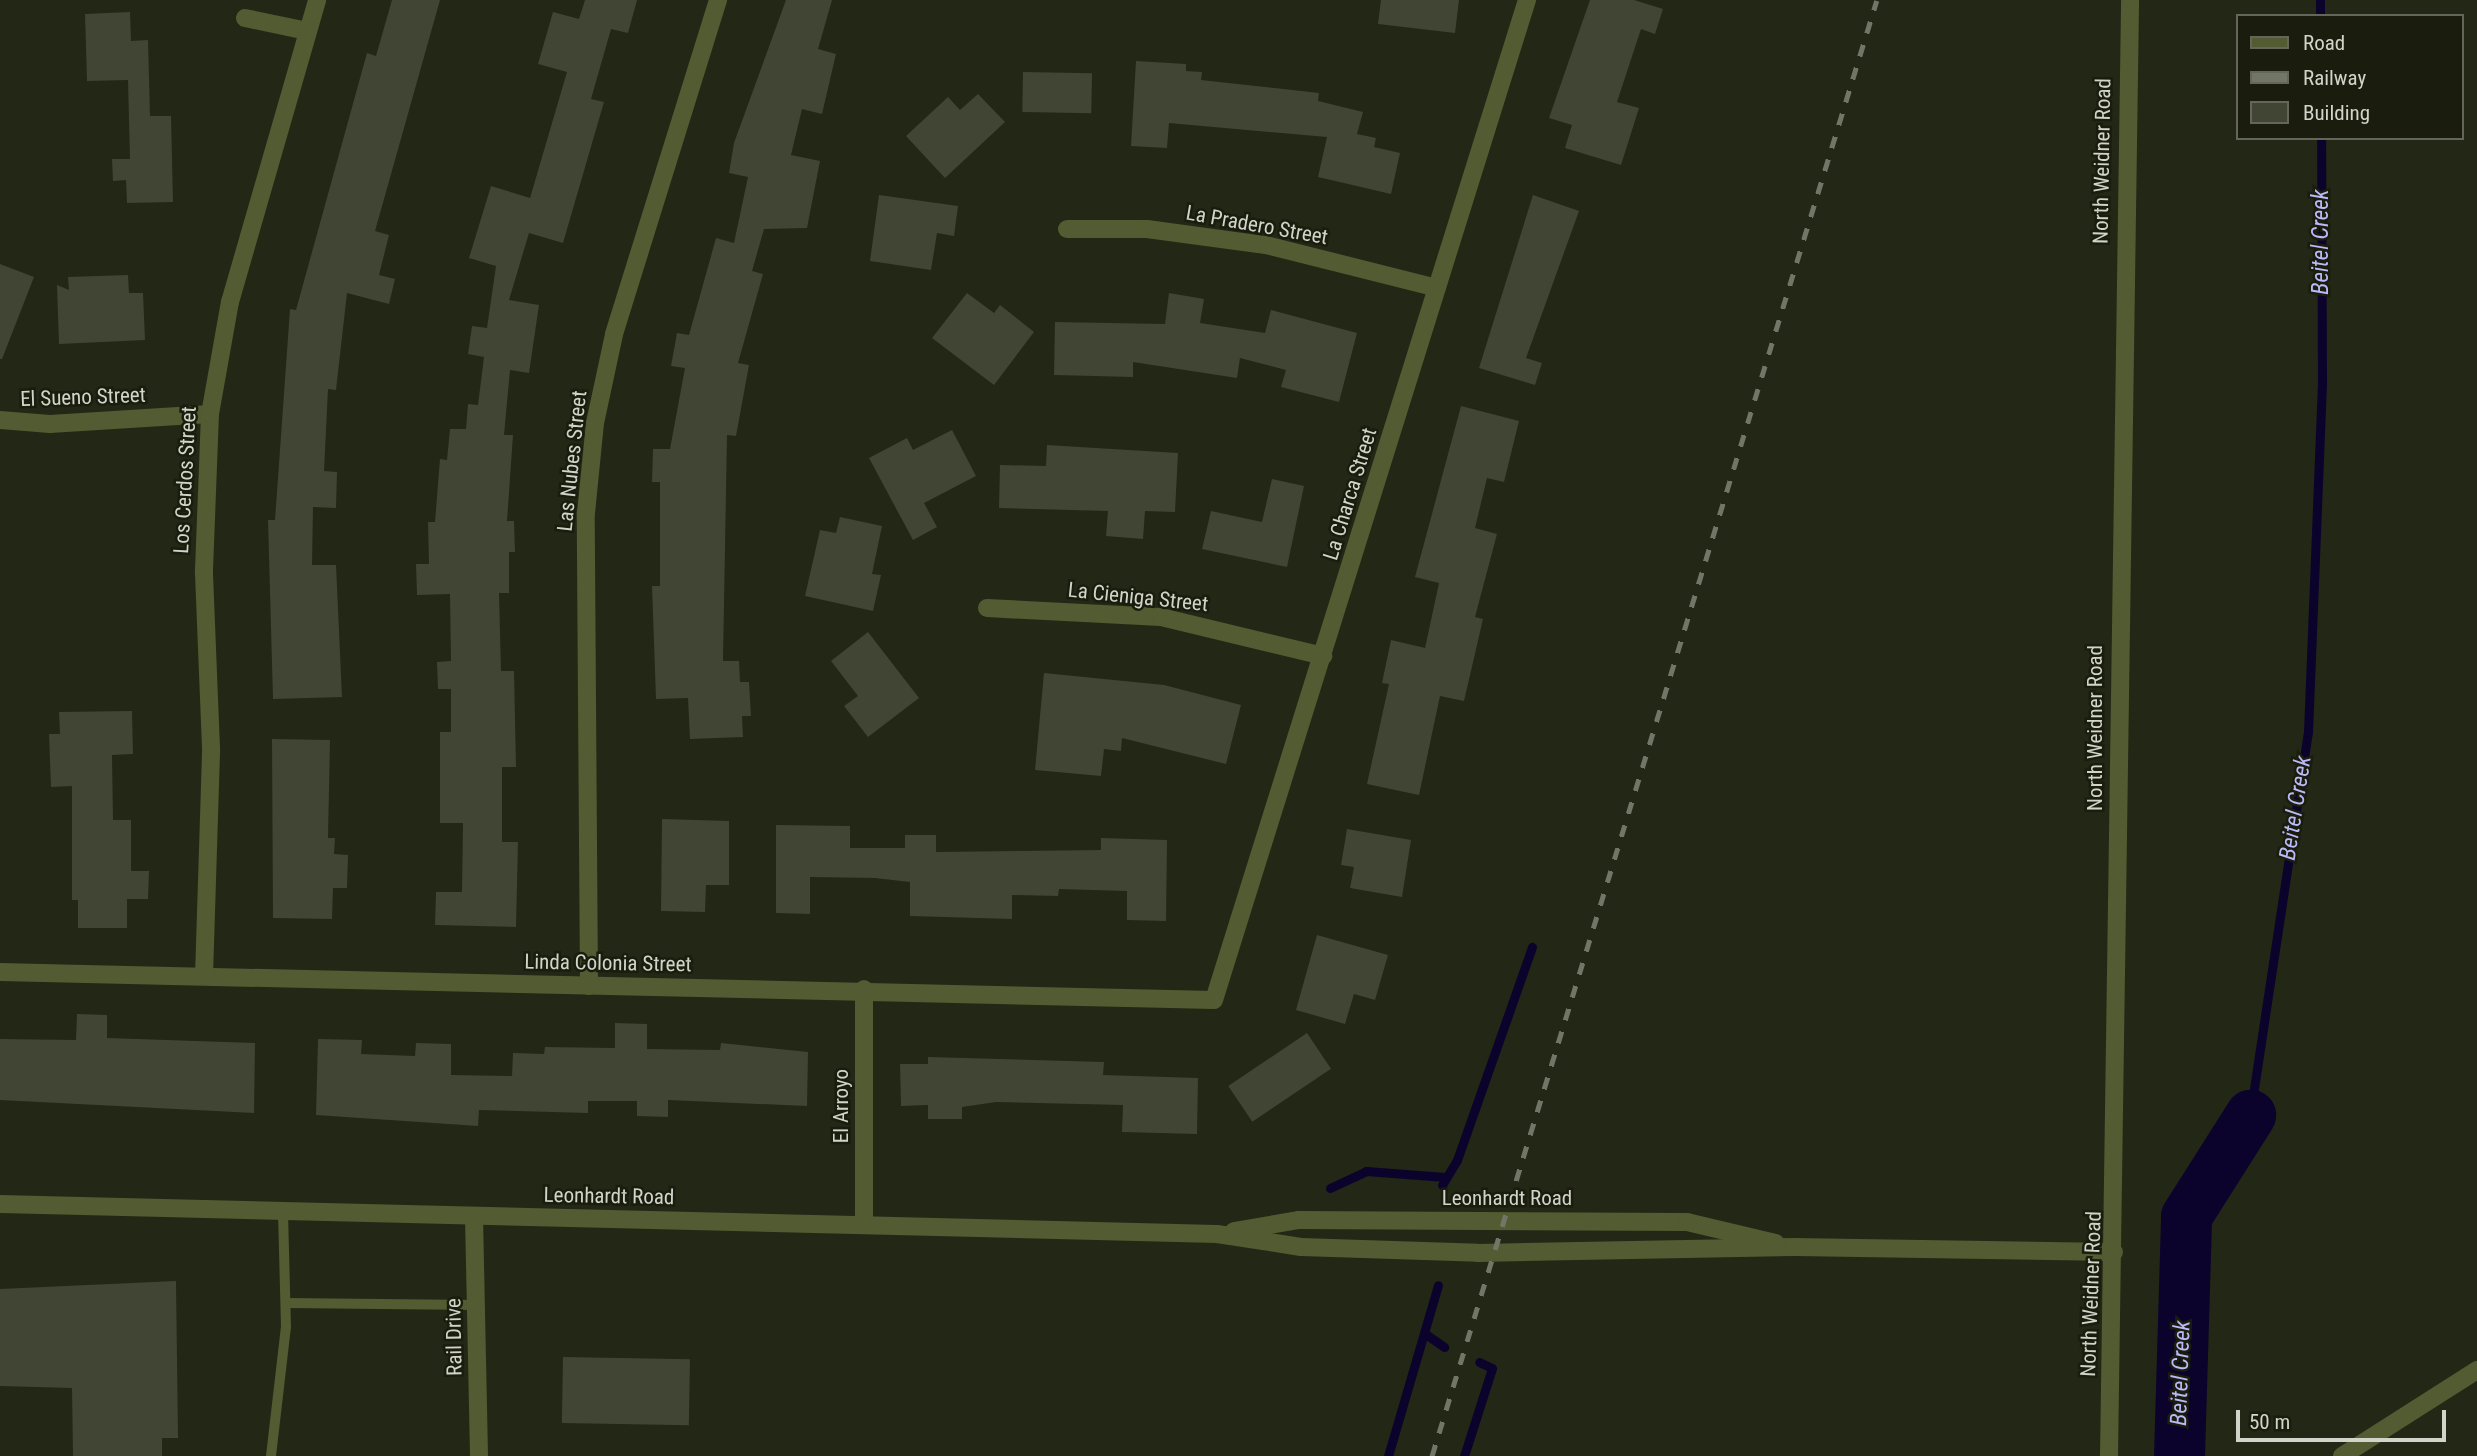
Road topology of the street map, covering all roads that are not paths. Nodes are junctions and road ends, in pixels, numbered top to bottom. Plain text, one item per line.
1 (317, 0) edge
2 (718, 0) edge
3 (1527, 0) edge
4 (2130, 0) edge
5 (245, 18) dead end
6 (307, 31) junction
7 (1067, 229) dead end
8 (1437, 288) junction
9 (210, 414) junction
10 (0, 420) edge
11 (987, 608) dead end
12 (1323, 656) junction
13 (0, 972) edge
14 (204, 976) junction
15 (589, 986) junction
16 (864, 989) junction
17 (1214, 1000) joint
18 (0, 1204) edge
19 (283, 1211) junction
20 (474, 1216) junction
21 (864, 1223) junction
22 (1217, 1234) junction
23 (1795, 1247) junction
24 (2114, 1252) junction
25 (286, 1303) junction
26 (476, 1305) junction
27 (2477, 1370) edge
28 (271, 1456) edge
29 (479, 1456) edge
30 (2109, 1456) edge
31 (2342, 1456) edge

1 - 6 street, Los Cerdos Street
2 - 15 street, Las Nubes Street
3 - 8 street, La Charca Street
4 - 24 street, North Weidner Road
5 - 6 street
6 - 9 street, Los Cerdos Street
7 - 8 street, La Pradero Street
8 - 12 street, La Charca Street
9 - 10 street, El Sueno Street
9 - 14 street, Los Cerdos Street
11 - 12 street, La Cieniga Street
12 - 17 street, La Charca Street
13 - 14 street, Linda Colonia Street
14 - 15 street, Linda Colonia Street
15 - 16 street, Linda Colonia Street
16 - 17 street, Linda Colonia Street
16 - 21 street, El Arroyo
18 - 19 street, Leonhardt Road
19 - 20 street, Leonhardt Road
19 - 25 lane
20 - 21 street, Leonhardt Road
20 - 26 street, Rail Drive
21 - 22 street, Leonhardt Road
22 - 23 street, Leonhardt Road
22 - 23 street, Leonhardt Road
23 - 24 street, Leonhardt Road
24 - 30 street, North Weidner Road
25 - 26 lane
25 - 28 lane
26 - 29 street, Rail Drive
27 - 31 street

